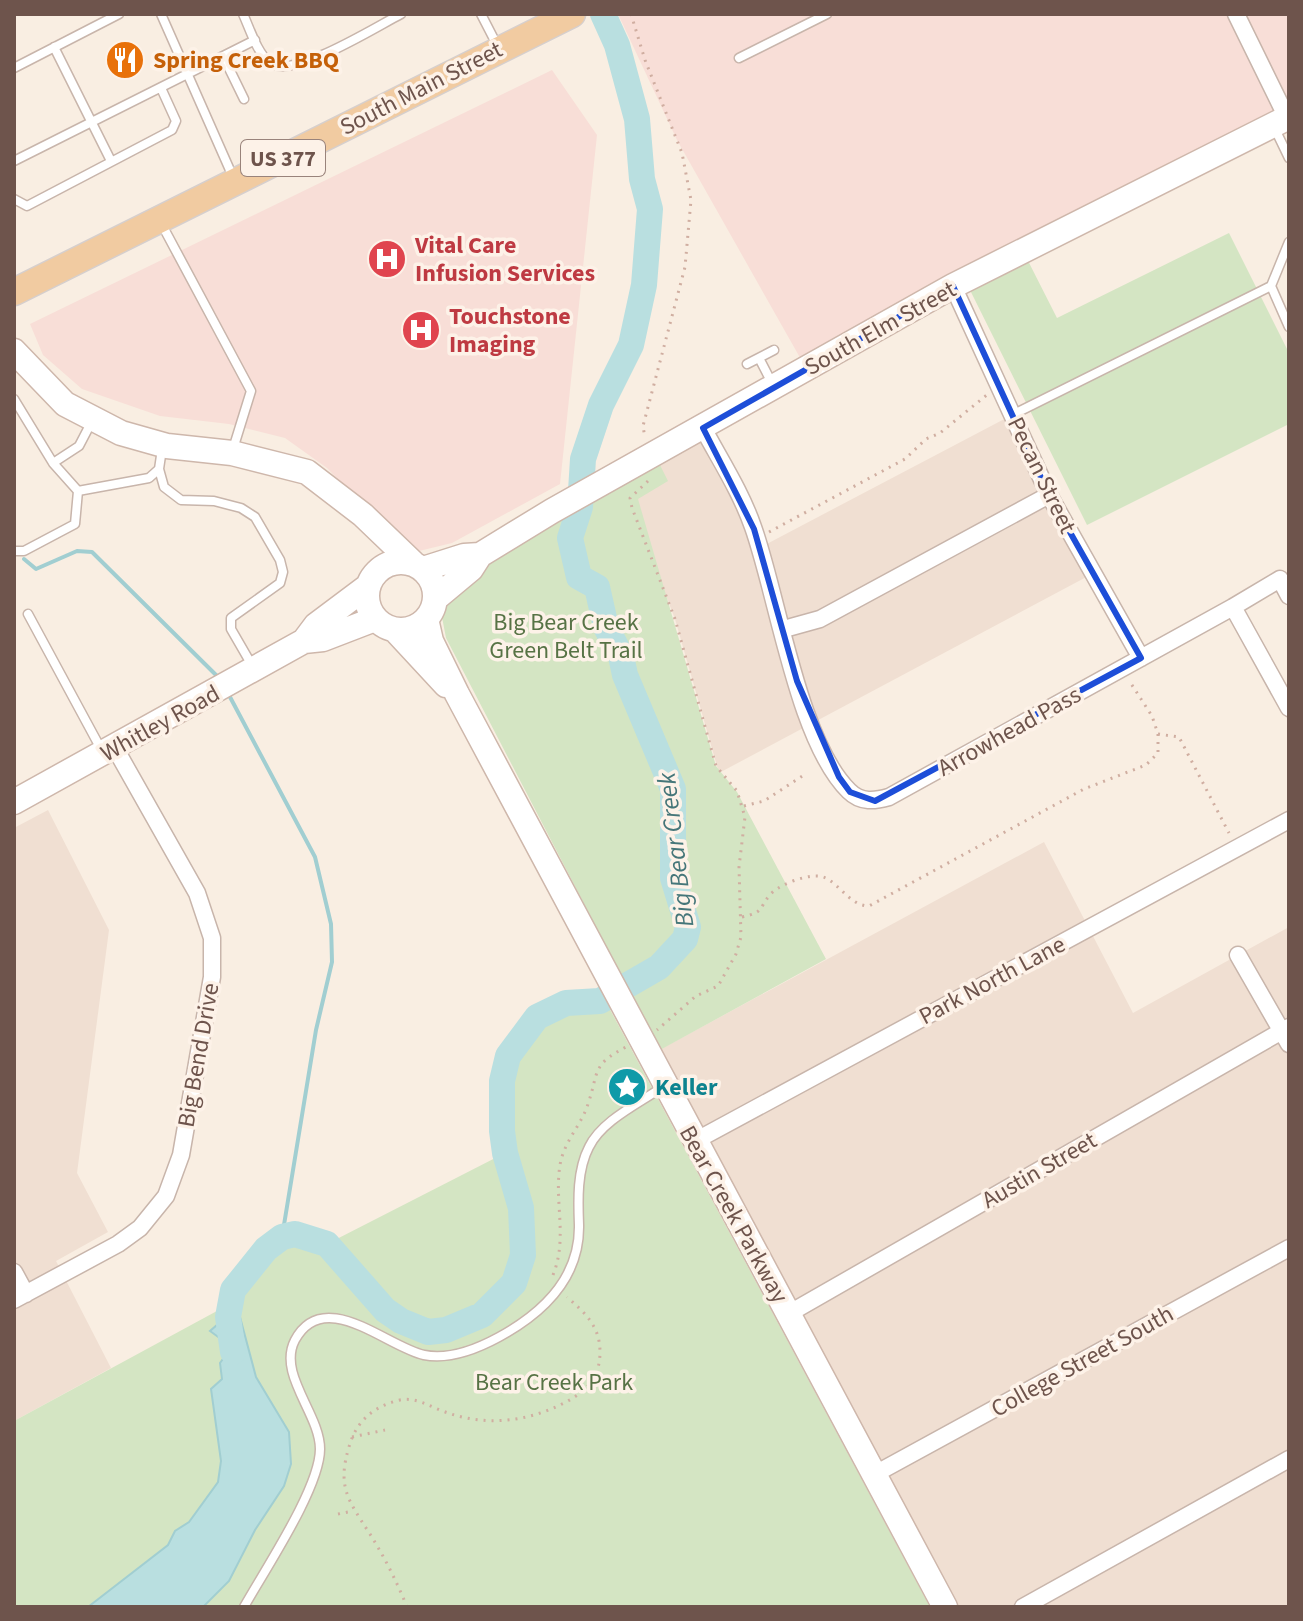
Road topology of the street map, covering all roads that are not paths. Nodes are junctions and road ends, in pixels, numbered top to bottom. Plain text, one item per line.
1 (119, 14) edge
2 (161, 14) edge
3 (243, 14) edge
4 (401, 14) edge
5 (481, 14) edge
6 (827, 14) edge
7 (1236, 14) edge
8 (562, 19) edge
9 (255, 40) junction
10 (54, 47) junction
11 (499, 50) junction
12 (223, 56) junction
13 (739, 58) dead end
14 (14, 68) edge
15 (188, 74) junction
16 (161, 88) junction
17 (244, 99) dead end
18 (1283, 120) edge
19 (93, 122) junction
20 (1289, 158) edge
21 (14, 161) edge
22 (111, 161) junction
23 (235, 182) junction
24 (14, 199) edge
25 (159, 220) junction
26 (1289, 242) edge
27 (953, 286) junction
28 (1271, 286) junction
29 (14, 292) edge
30 (1289, 327) edge
31 (774, 350) dead end
32 (759, 358) junction
33 (16, 359) edge
34 (747, 364) dead end
35 (775, 388) junction
36 (14, 399) edge
37 (1012, 415) junction
38 (92, 420) junction
39 (703, 428) junction
40 (232, 453) junction
41 (161, 457) junction
42 (53, 463) junction
43 (288, 469) junction
44 (78, 491) junction
45 (1049, 495) junction
46 (14, 551) edge
47 (480, 555) junction
48 (418, 566) junction
49 (370, 581) junction
50 (1289, 596) edge
51 (1233, 607) junction
52 (430, 609) junction
53 (28, 614) dead end
54 (385, 624) junction
55 (784, 629) junction
56 (304, 641) junction
57 (1141, 658) junction
58 (255, 670) junction
59 (457, 694) junction
60 (1289, 708) edge
61 (109, 751) junction
62 (14, 802) edge
63 (1289, 820) edge
64 (1238, 955) dead end
65 (1287, 1034) edge
66 (664, 1086) junction
67 (695, 1141) junction
68 (1289, 1248) edge
69 (14, 1272) edge
70 (20, 1297) edge
71 (788, 1314) junction
72 (1289, 1459) edge
73 (875, 1474) junction
74 (244, 1607) edge
75 (945, 1607) edge
76 (1023, 1607) edge

1 - 10 lane
2 - 15 lane
3 - 9 lane
4 - 9 lane
5 - 11 lane
6 - 13 lane
7 - 18 street
8 - 11 main road, South Main Street / US 377
9 - 12 lane
10 - 14 lane
10 - 19 lane
11 - 23 main road, South Main Street / US 377
12 - 15 lane
12 - 17 lane
15 - 16 lane
15 - 23 lane
16 - 19 lane
16 - 22 lane
18 - 20 lane
18 - 27 main road, South Elm Street
19 - 21 lane
19 - 22 lane
22 - 24 lane
23 - 25 main road, South Main Street / US 377
25 - 29 main road, South Main Street / US 377
25 - 40 lane
26 - 28 lane
27 - 35 main road, South Elm Street
27 - 37 street, Pecan Street
28 - 30 lane
28 - 37 lane
31 - 32 lane
32 - 34 lane
32 - 35 lane
33 - 38 main road
35 - 39 main road, South Elm Street
36 - 42 lane
37 - 45 street, Pecan Street
38 - 41 main road
38 - 42 lane
39 - 47 main road, South Elm Street
39 - 55 street, Arrowhead Pass
40 - 41 main road
40 - 43 main road
41 - 44 lane
41 - 58 lane
42 - 44 lane
43 - 48 main road
43 - 49 main road
44 - 46 lane
45 - 55 street
45 - 57 street, Pecan Street
47 - 48 main road, South Elm Street
47 - 52 main road, South Elm Street
48 - 49 main road
48 - 52 main road
49 - 54 main road
49 - 56 main road, Whitley Road
50 - 51 street, Arrowhead Pass
51 - 57 street, Arrowhead Pass
51 - 60 street
52 - 54 main road
52 - 59 main road, Bear Creek Parkway
53 - 61 lane
54 - 56 main road, Whitley Road
54 - 59 main road, Bear Creek Parkway
55 - 57 street, Arrowhead Pass
56 - 58 main road, Whitley Road
58 - 61 main road, Whitley Road
59 - 66 main road, Bear Creek Parkway
61 - 62 main road, Whitley Road
61 - 70 street, Big Bend Drive
63 - 67 street, Park North Lane
64 - 65 street
65 - 71 street, Austin Street
66 - 67 main road, Bear Creek Parkway
66 - 74 lane
67 - 71 main road, Bear Creek Parkway
68 - 73 street, College Street South
69 - 70 street
71 - 73 main road, Bear Creek Parkway
72 - 76 street
73 - 75 main road, Bear Creek Parkway

